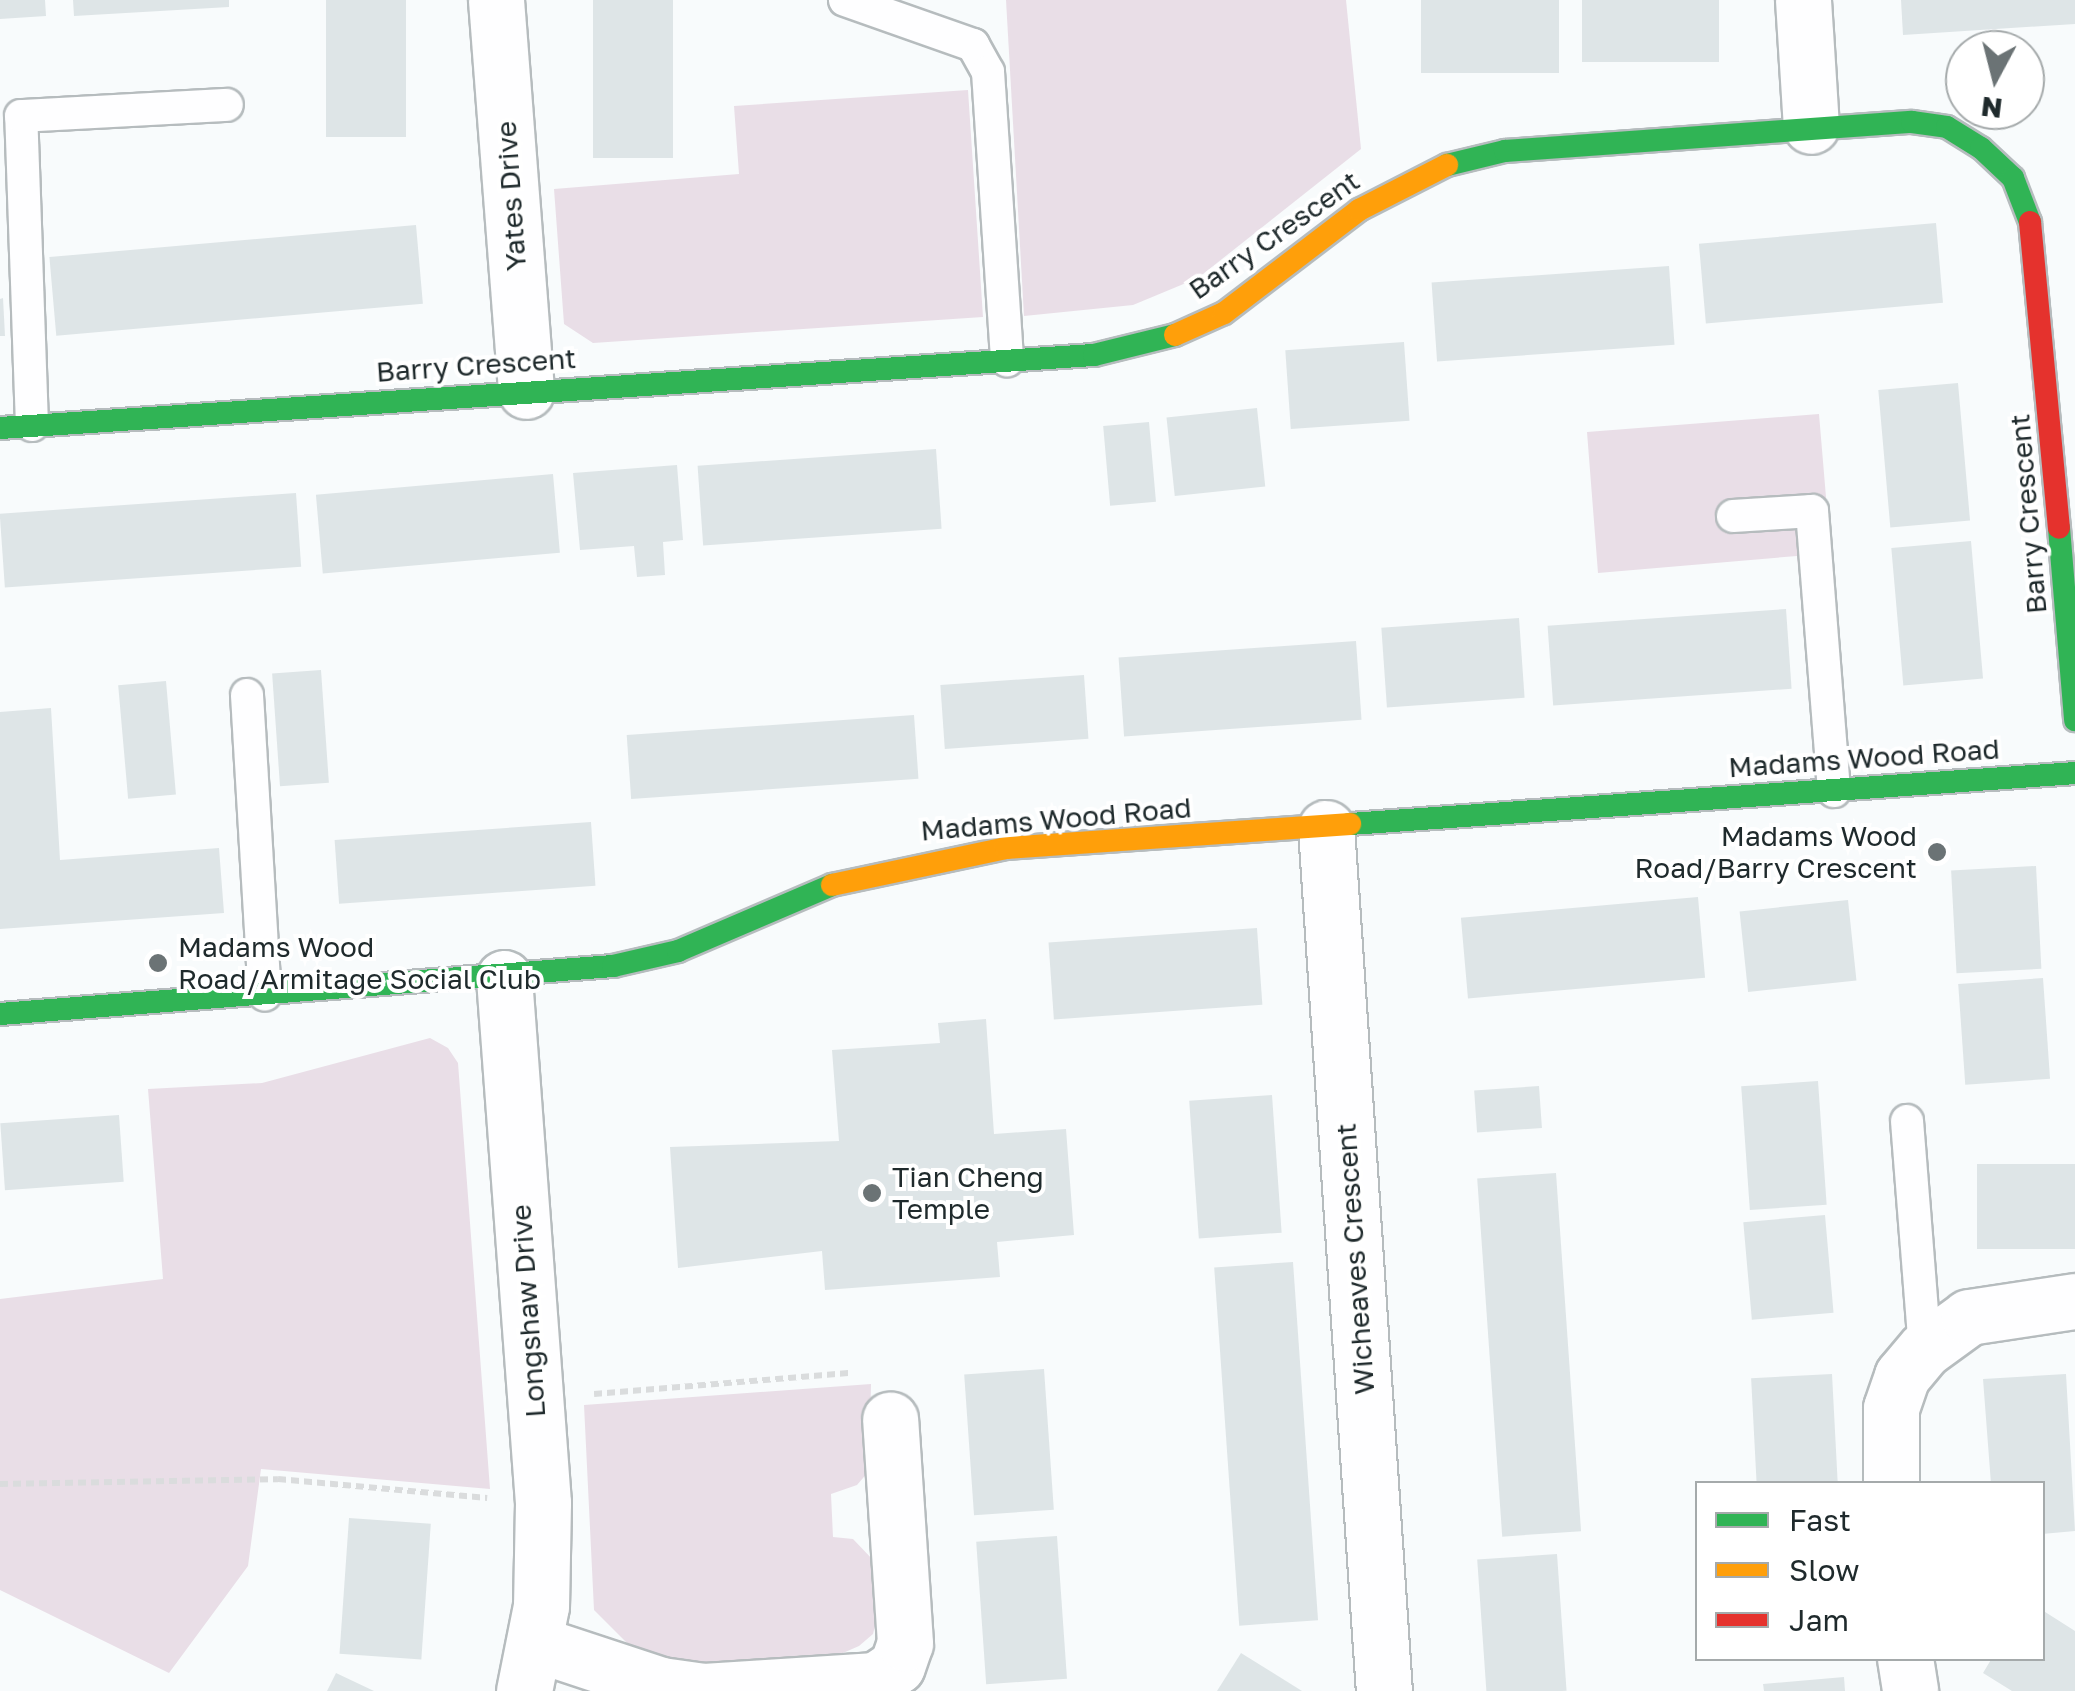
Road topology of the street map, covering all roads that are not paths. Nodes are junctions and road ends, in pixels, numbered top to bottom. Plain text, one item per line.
1 (496, 0) edge
2 (844, 0) edge
3 (1803, 0) edge
4 (227, 105) dead end
5 (1811, 126) junction
6 (1007, 360) junction
7 (526, 392) junction
8 (16, 426) edge
9 (1734, 516) dead end
10 (248, 695) dead end
11 (2075, 720) edge
12 (2075, 773) edge
13 (1834, 790) junction
14 (1326, 828) junction
15 (504, 978) junction
16 (265, 994) junction
17 (0, 1014) edge
18 (1907, 1121) dead end
19 (2075, 1302) edge
20 (1925, 1349) junction
21 (890, 1420) road end
22 (1891, 1481) edge
23 (1905, 1661) edge
24 (531, 1668) edge
25 (1384, 1691) edge
26 (1910, 1691) edge

1 - 7 street, Yates Drive
2 - 6 lane
3 - 5 street
4 - 8 lane
5 - 6 street, Barry Crescent
5 - 11 street, Barry Crescent
6 - 7 street, Barry Crescent
7 - 8 street, Barry Crescent
9 - 13 lane
10 - 16 lane
12 - 13 street, Madams Wood Road
13 - 14 street, Madams Wood Road
14 - 15 street, Madams Wood Road
14 - 25 street, Wicheaves Crescent
15 - 16 street, Madams Wood Road
15 - 24 street, Longshaw Drive
16 - 17 street, Madams Wood Road
18 - 20 lane
19 - 20 street
20 - 22 street
21 - 24 street, Longshaw Drive
23 - 26 street

